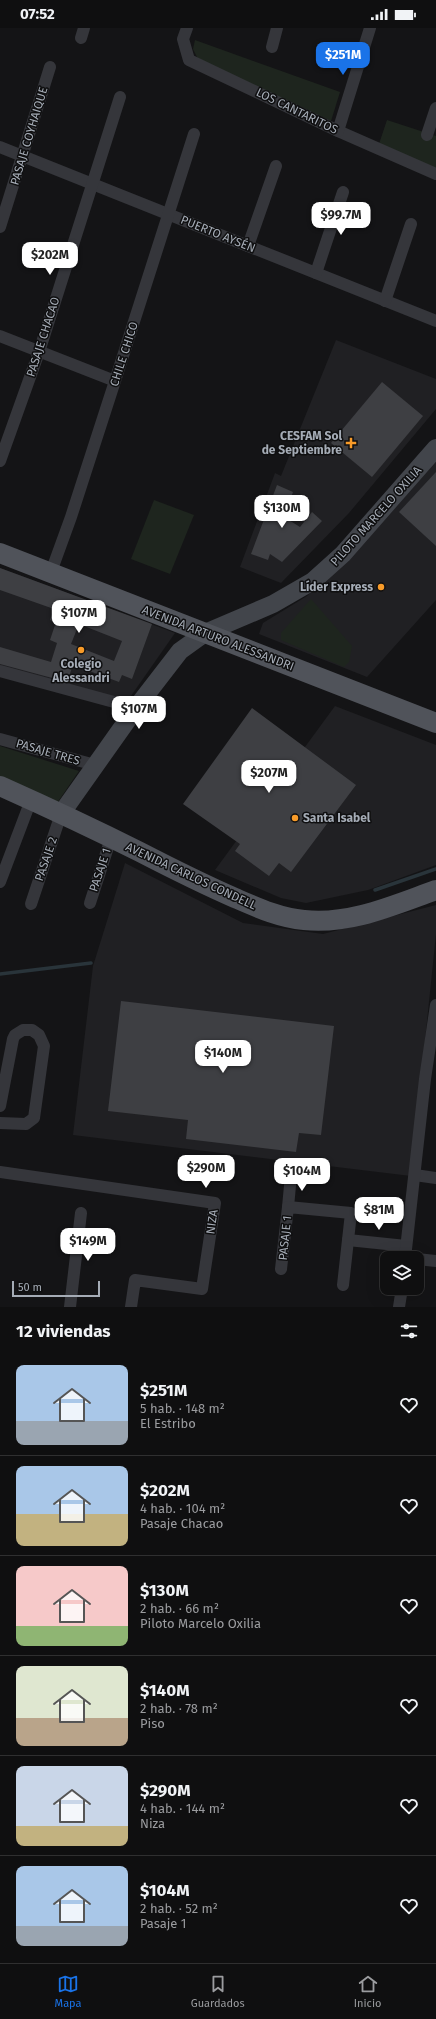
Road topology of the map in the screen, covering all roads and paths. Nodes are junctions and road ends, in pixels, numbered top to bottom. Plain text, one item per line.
1 (187, 28) edge
2 (277, 28) edge
3 (370, 28) edge
4 (272, 47) dead end
5 (50, 67) dead end
6 (120, 97) dead end
7 (436, 108) edge
8 (338, 131) junction
9 (194, 134) dead end
10 (428, 135) dead end
11 (0, 147) edge
12 (22, 156) junction
13 (276, 166) dead end
14 (436, 174) edge
15 (91, 183) junction
16 (343, 192) dead end
17 (168, 214) junction
18 (411, 224) dead end
19 (0, 228) edge
20 (248, 246) junction
21 (316, 273) junction
22 (385, 301) junction
23 (436, 321) edge
24 (0, 336) edge
25 (39, 352) junction
26 (115, 381) junction
27 (436, 448) edge
28 (0, 461) edge
29 (0, 553) edge
30 (51, 572) junction
31 (205, 633) junction
32 (0, 671) edge
33 (136, 708) junction
34 (436, 723) edge
35 (0, 739) edge
36 (95, 765) junction
37 (0, 786) edge
38 (31, 800) junction
39 (61, 814) junction
40 (111, 838) junction
41 (0, 882) edge
42 (436, 890) edge
43 (90, 902) dead end
44 (31, 904) dead end
45 (436, 1005) edge
46 (431, 1080) edge
47 (0, 1106) edge
48 (0, 1123) edge
49 (0, 1172) edge
50 (292, 1175) dead end
51 (415, 1175) junction
52 (436, 1178) edge
53 (288, 1207) junction
54 (82, 1213) dead end
55 (348, 1240) junction
56 (391, 1251) edge
57 (406, 1251) edge
58 (424, 1260) edge
59 (436, 1261) edge
60 (281, 1269) dead end
61 (343, 1285) dead end
62 (401, 1295) edge
63 (70, 1307) edge
64 (131, 1307) edge
65 (400, 1307) edge

1 - 8 street, LOS CANTARITOS
2 - 4 street
3 - 8 street
5 - 12 street, PASAJE COYHAIQUE
6 - 15 street, PASAJE CHACAO
7 - 10 street
8 - 14 street, LOS CANTARITOS
9 - 17 street, CHILE CHICO
11 - 12 street, PUERTO AYSÉN
12 - 15 street, PUERTO AYSÉN
12 - 19 street, PASAJE COYHAIQUE
13 - 20 street
15 - 17 street, PUERTO AYSÉN
15 - 25 street, PASAJE CHACAO
16 - 21 street
17 - 20 street, PUERTO AYSÉN
17 - 26 street, CHILE CHICO
18 - 22 street
20 - 21 street, PUERTO AYSÉN
21 - 22 street, PUERTO AYSÉN
22 - 23 street, PUERTO AYSÉN
24 - 25 street
25 - 26 street
25 - 28 street, PASAJE CHACAO
26 - 30 street, CHILE CHICO
27 - 31 street, PILOTO MARCELO OXILIA
29 - 30 main road, AVENIDA ARTURO ALESSANDRI
30 - 31 main road, AVENIDA ARTURO ALESSANDRI
31 - 33 street, PILOTO MARCELO OXILIA
31 - 34 main road, AVENIDA ARTURO ALESSANDRI
32 - 33 street
33 - 36 street, PILOTO MARCELO OXILIA
35 - 36 street, PASAJE TRES
36 - 39 street, PILOTO MARCELO OXILIA
37 - 38 main road, AVENIDA CARLOS CONDELL
38 - 39 main road, AVENIDA CARLOS CONDELL
38 - 41 street
39 - 40 main road, AVENIDA CARLOS CONDELL
39 - 44 street, PASAJE 2
40 - 42 main road, AVENIDA CARLOS CONDELL
40 - 43 street, PASAJE 1
45 - 46 street
46 - 51 street
47 - 48 street
49 - 64 street, NIZA
50 - 53 street, PASAJE 1
51 - 52 street
51 - 57 street
53 - 55 street, PASAJE 1
53 - 60 street, PASAJE 1
54 - 63 street
55 - 56 street
55 - 61 street, PASAJE 1
58 - 59 street
62 - 65 street

